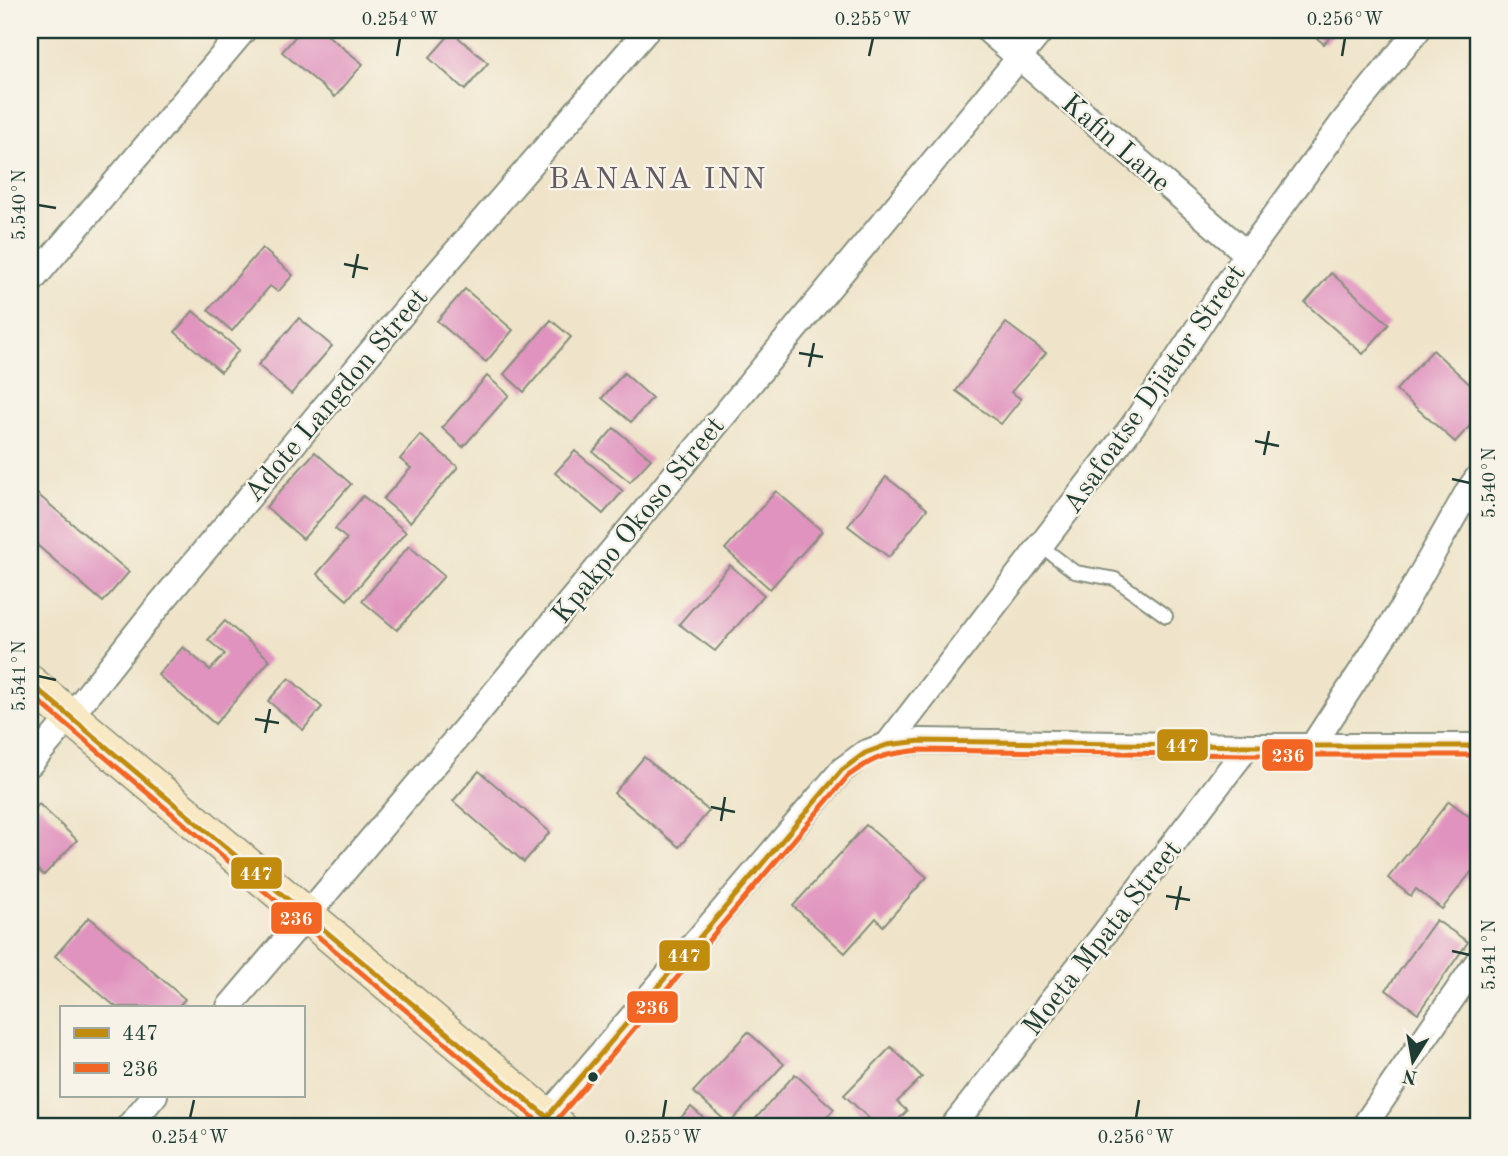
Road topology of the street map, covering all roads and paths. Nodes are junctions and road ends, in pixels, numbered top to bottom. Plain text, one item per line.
1 (244, 30) edge
2 (647, 30) edge
3 (988, 30) edge
4 (1042, 30) edge
5 (1418, 30) edge
6 (1018, 57) junction
7 (1247, 254) junction
8 (30, 283) edge
9 (1475, 489) edge
10 (1041, 546) junction
11 (1166, 616) dead end
12 (30, 683) edge
13 (70, 717) junction
14 (887, 744) junction
15 (1313, 745) junction
16 (1248, 746) junction
17 (1478, 746) edge
18 (30, 764) edge
19 (307, 916) junction
20 (1478, 961) edge
21 (230, 1006) edge
22 (154, 1096) edge
23 (548, 1123) edge
24 (129, 1126) edge
25 (953, 1126) edge
26 (1364, 1126) edge

1 - 8 street
2 - 13 street, Adote Langdon Street
3 - 6 street, Kafin Lane
4 - 6 street, Kpakpo Okoso Street
5 - 7 street, Asafoatse Djiator Street
6 - 7 street, Kafin Lane
6 - 19 street, Kpakpo Okoso Street
7 - 10 street, Asafoatse Djiator Street
9 - 15 street
10 - 11 lane
10 - 14 street, Asafoatse Djiator Street
12 - 13 street
13 - 18 street, Adote Langdon Street
13 - 19 street
14 - 16 street
14 - 23 street
15 - 16 street
15 - 17 street
16 - 25 street, Moeta Mpata Street
19 - 21 street, Kpakpo Okoso Street
19 - 23 street
20 - 26 street
22 - 24 street

